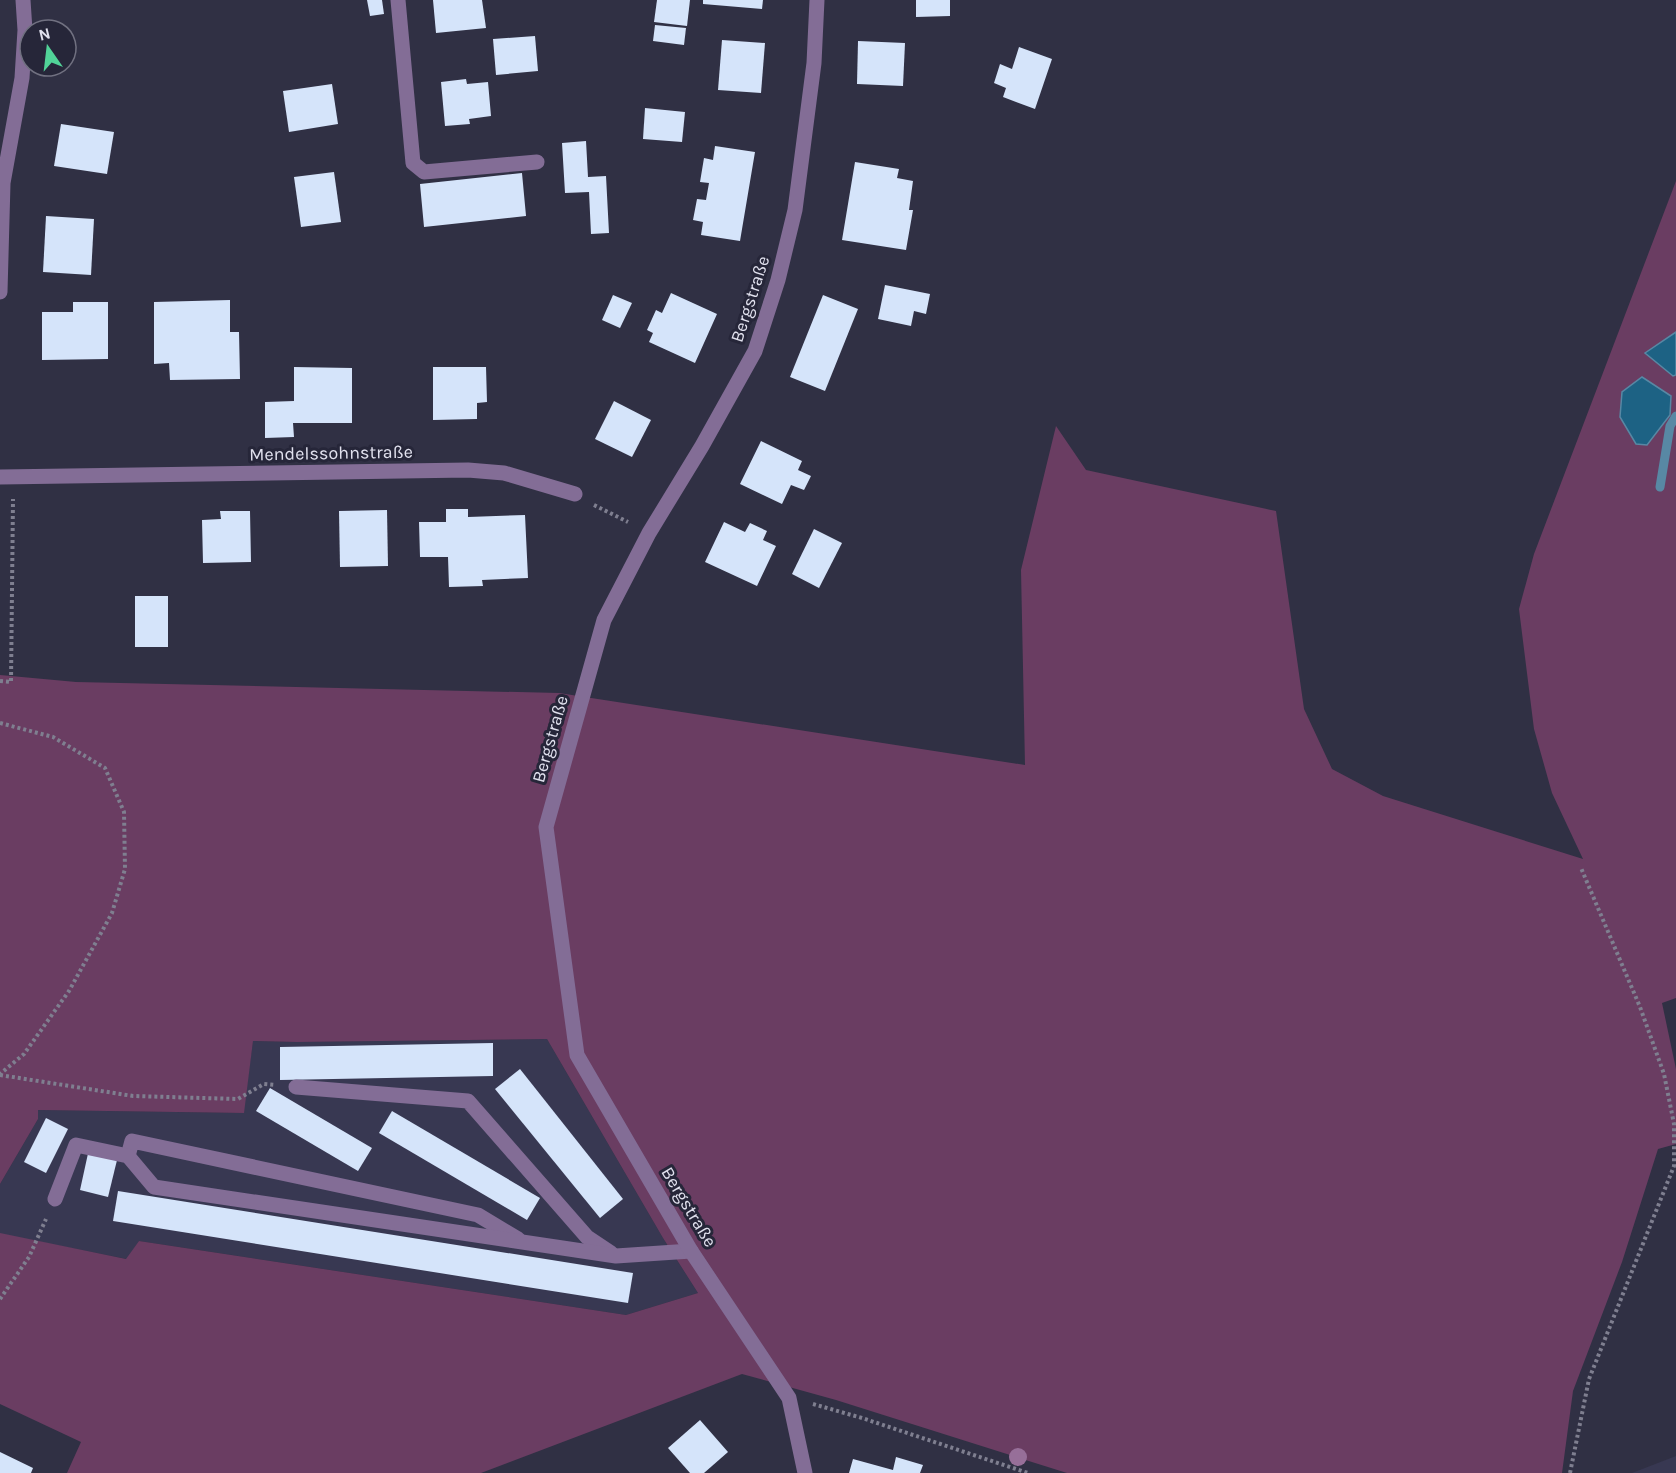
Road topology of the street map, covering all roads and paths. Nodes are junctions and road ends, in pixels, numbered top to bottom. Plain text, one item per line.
1 (23, 0) edge
2 (398, 0) edge
3 (817, 0) edge
4 (537, 162) dead end
5 (2, 183) edge
6 (0, 292) edge
7 (8, 478) edge
8 (575, 495) joint
9 (649, 533) junction
10 (0, 681) edge
11 (0, 723) edge
12 (1581, 868) dead end
13 (0, 1074) edge
14 (296, 1087) joint
15 (128, 1156) junction
16 (1675, 1166) edge
17 (55, 1199) joint
18 (525, 1243) junction
19 (691, 1251) junction
20 (616, 1256) junction
21 (0, 1299) edge
22 (789, 1398) junction
23 (805, 1473) edge
24 (1028, 1473) edge
25 (1570, 1473) edge

1 - 5 street
2 - 4 street
3 - 9 street, Bergstraße
5 - 6 street
7 - 8 street, Mendelssohnstraße
7 - 10 path
8 - 9 path
9 - 19 street, Bergstraße
11 - 13 path
12 - 16 path
13 - 14 path
14 - 20 street
15 - 17 street
15 - 18 street
15 - 18 street
16 - 25 path
17 - 21 path
18 - 20 street
19 - 20 street
19 - 22 street, Bergstraße
22 - 23 street, Bergstraße
22 - 24 path

